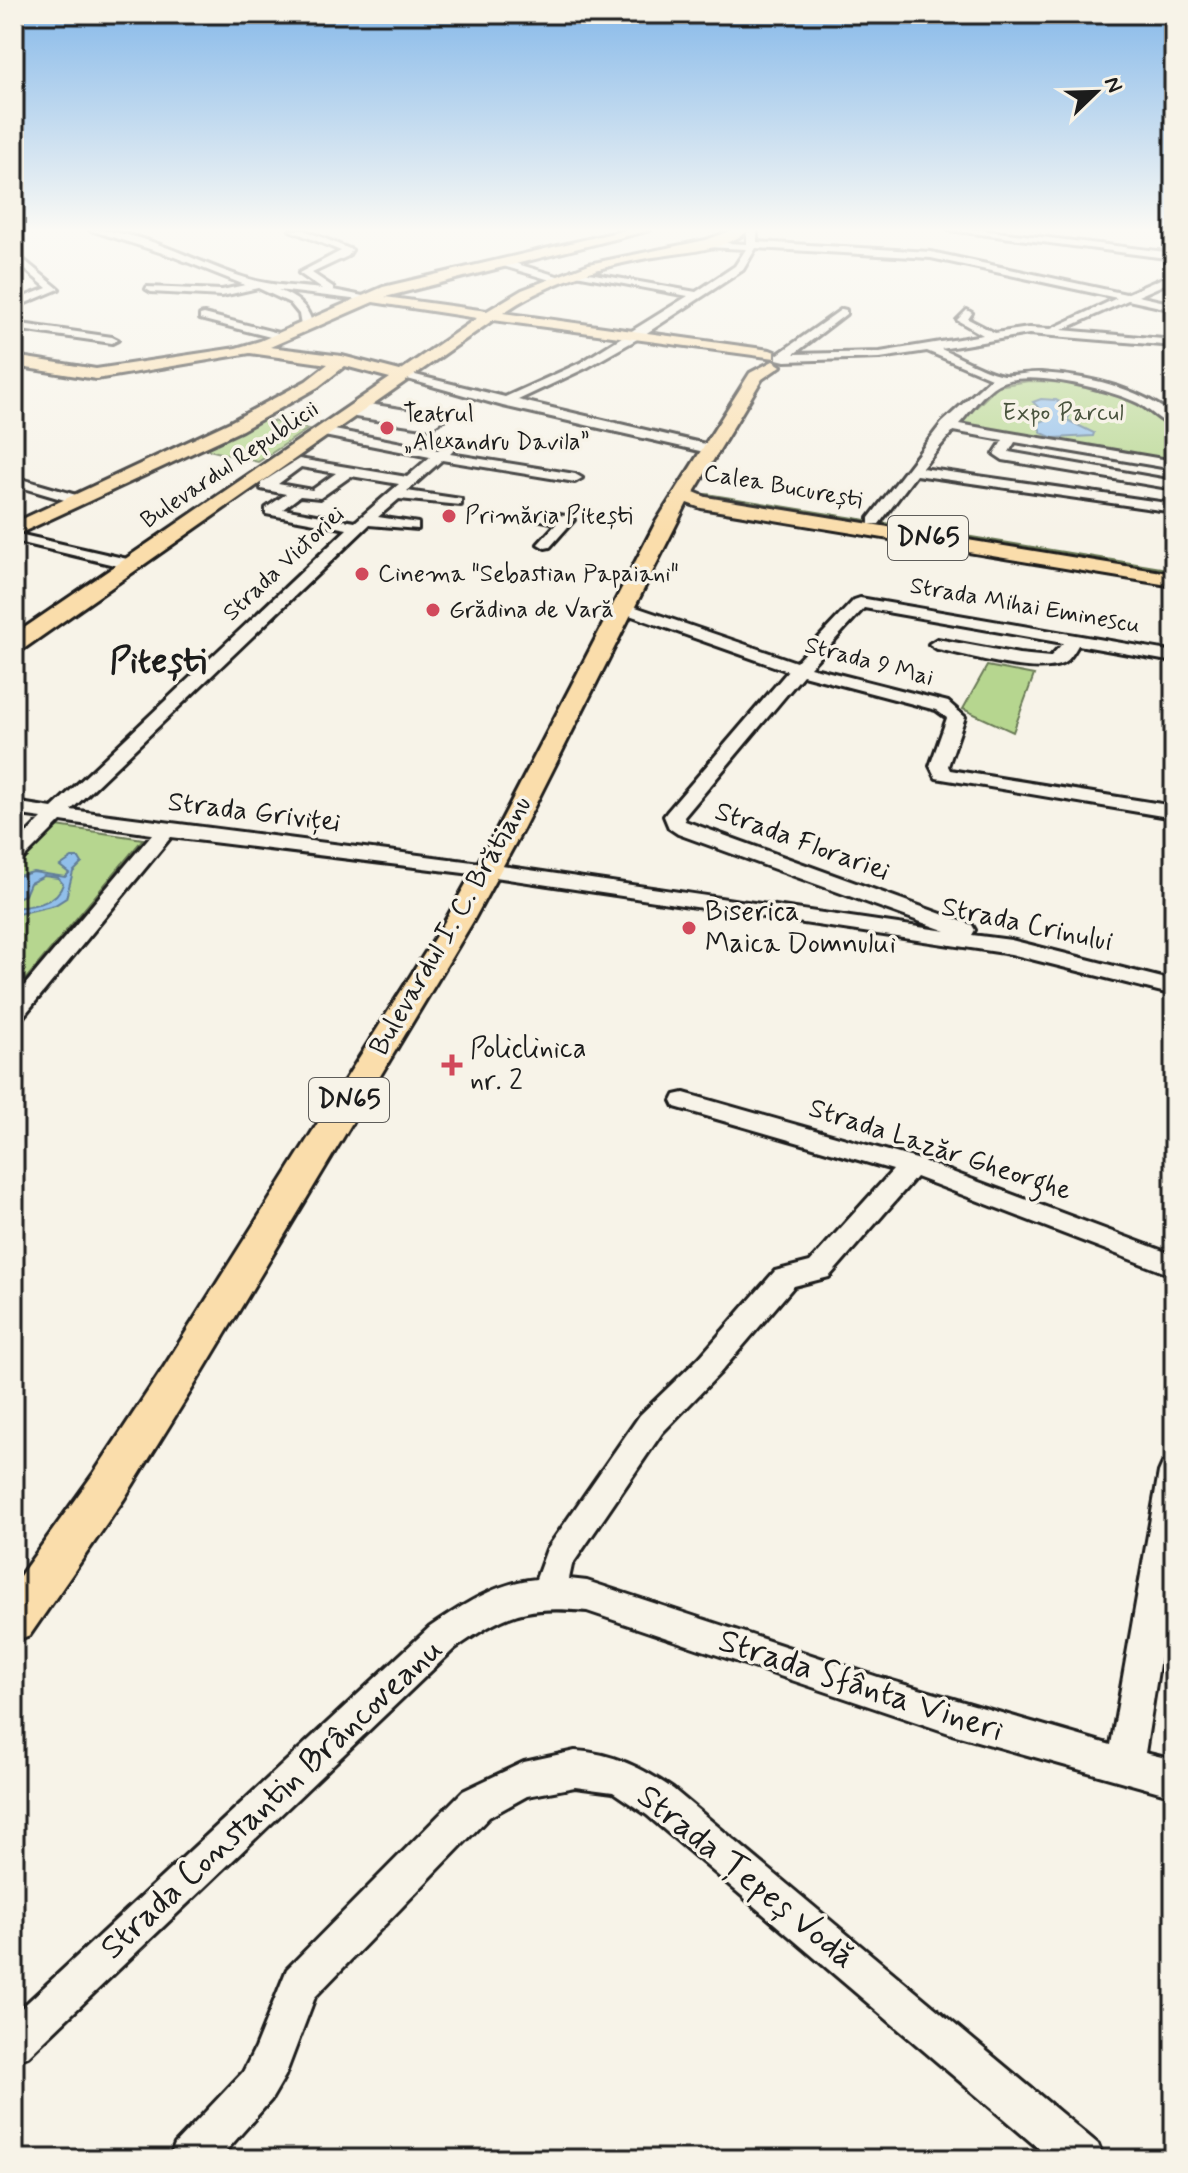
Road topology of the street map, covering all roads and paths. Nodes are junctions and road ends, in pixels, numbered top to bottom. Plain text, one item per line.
1 (52, 331) edge
2 (260, 331) edge
3 (295, 331) edge
4 (308, 331) edge
5 (467, 331) edge
6 (605, 331) edge
7 (642, 331) edge
8 (815, 331) edge
9 (984, 331) edge
10 (1046, 331) edge
11 (1056, 331) edge
12 (991, 335) junction
13 (635, 336) junction
14 (282, 337) junction
15 (112, 340) dead end
16 (1174, 343) edge
17 (928, 347) junction
18 (248, 350) junction
19 (14, 361) edge
20 (342, 361) junction
21 (767, 361) junction
22 (403, 376) junction
23 (1001, 378) junction
24 (503, 402) junction
25 (364, 411) dead end
26 (1169, 412) edge
27 (434, 421) dead end
28 (1174, 423) edge
29 (947, 426) junction
30 (324, 432) junction
31 (1011, 437) junction
32 (373, 442) junction
33 (453, 444) dead end
34 (713, 450) junction
35 (440, 456) junction
36 (1174, 465) edge
37 (702, 467) junction
38 (342, 470) junction
39 (911, 470) junction
40 (575, 478) dead end
41 (14, 481) edge
42 (409, 481) junction
43 (1174, 485) edge
44 (297, 492) junction
45 (395, 494) junction
46 (78, 500) junction
47 (456, 502) dead end
48 (677, 504) junction
49 (745, 504) junction
50 (1174, 508) edge
51 (541, 516) dead end
52 (874, 521) junction
53 (361, 523) junction
54 (413, 526) dead end
55 (14, 530) edge
56 (14, 537) edge
57 (545, 544) dead end
58 (131, 564) junction
59 (1174, 570) edge
60 (1174, 580) edge
61 (868, 602) joint
62 (624, 608) junction
63 (1073, 639) junction
64 (937, 644) dead end
65 (14, 645) edge
66 (1174, 657) edge
67 (799, 669) junction
68 (14, 808) edge
69 (1174, 812) edge
70 (54, 815) junction
71 (166, 830) junction
72 (14, 857) edge
73 (488, 870) junction
74 (1011, 947) junction
75 (1174, 988) edge
76 (14, 1013) edge
77 (684, 1101) dead end
78 (911, 1166) junction
79 (1174, 1266) edge
80 (1174, 1472) edge
81 (549, 1591) junction
82 (14, 1620) edge
83 (1125, 1767) junction
84 (1174, 1778) edge
85 (14, 2042) edge
86 (190, 2159) edge
87 (1083, 2159) edge

1 - 15 street
2 - 14 street
3 - 14 main road
4 - 20 main road
5 - 22 main road, Bulevardul Republicii
6 - 13 main road
7 - 13 street
8 - 21 street
9 - 12 street
10 - 12 street
11 - 16 street
12 - 17 street
13 - 21 main road
13 - 24 street
14 - 18 main road
17 - 21 street
17 - 23 street
18 - 19 main road
18 - 20 main road
20 - 22 main road
20 - 46 main road
21 - 34 main road, Bulevardul I. C. Brătianu
22 - 24 street
22 - 30 main road, Bulevardul Republicii
23 - 26 street
23 - 29 street
24 - 34 street
25 - 27 street
26 - 28 street
29 - 31 street
29 - 39 street
30 - 32 street
30 - 58 main road, Bulevardul Republicii
31 - 36 street
31 - 43 street
32 - 35 street
32 - 38 street
33 - 35 street, Strada Victoriei
34 - 37 main road, Bulevardul I. C. Brătianu
35 - 40 street
35 - 42 street, Strada Victoriei
37 - 48 main road, Bulevardul I. C. Brătianu
37 - 49 main road
38 - 42 street
38 - 44 street
38 - 44 street
39 - 50 street
39 - 52 street
41 - 46 street
42 - 45 street, Strada Victoriei
44 - 53 street
45 - 47 street
45 - 53 street, Strada Victoriei
46 - 55 main road
48 - 49 main road, Calea București / DN65
48 - 62 main road, Bulevardul I. C. Brătianu / DN65
49 - 52 main road, Calea București / DN65
49 - 60 main road, Calea București / DN65
51 - 57 street
52 - 59 main road, Calea București / DN65
53 - 54 street
53 - 70 street, Strada Victoriei
56 - 58 street
58 - 65 main road, Bulevardul Republicii
61 - 63 street, Strada Mihai Eminescu
61 - 67 street, Strada Florariei
62 - 67 street, Strada 9 Mai
62 - 73 main road, Bulevardul I. C. Brătianu / DN65
63 - 64 street
63 - 66 street, Strada Mihai Eminescu
67 - 69 street, Strada 9 Mai
67 - 74 street, Strada Florariei
68 - 70 street, Strada Griviței
70 - 71 street, Strada Griviței
70 - 72 street, Strada Victoriei
71 - 73 street, Strada Griviței
71 - 76 street
73 - 74 street, Strada Crinului
73 - 82 main road, Bulevardul I. C. Brătianu / DN65
74 - 75 street, Strada Crinului
77 - 78 street, Strada Lazăr Gheorghe
78 - 79 street, Strada Lazăr Gheorghe
78 - 81 street
80 - 83 street
81 - 83 street, Strada Sfânta Vineri
81 - 85 street, Strada Constantin Brâncoveanu
83 - 84 street, Strada Sfânta Vineri
86 - 87 street, Strada Țepeș Vodă

